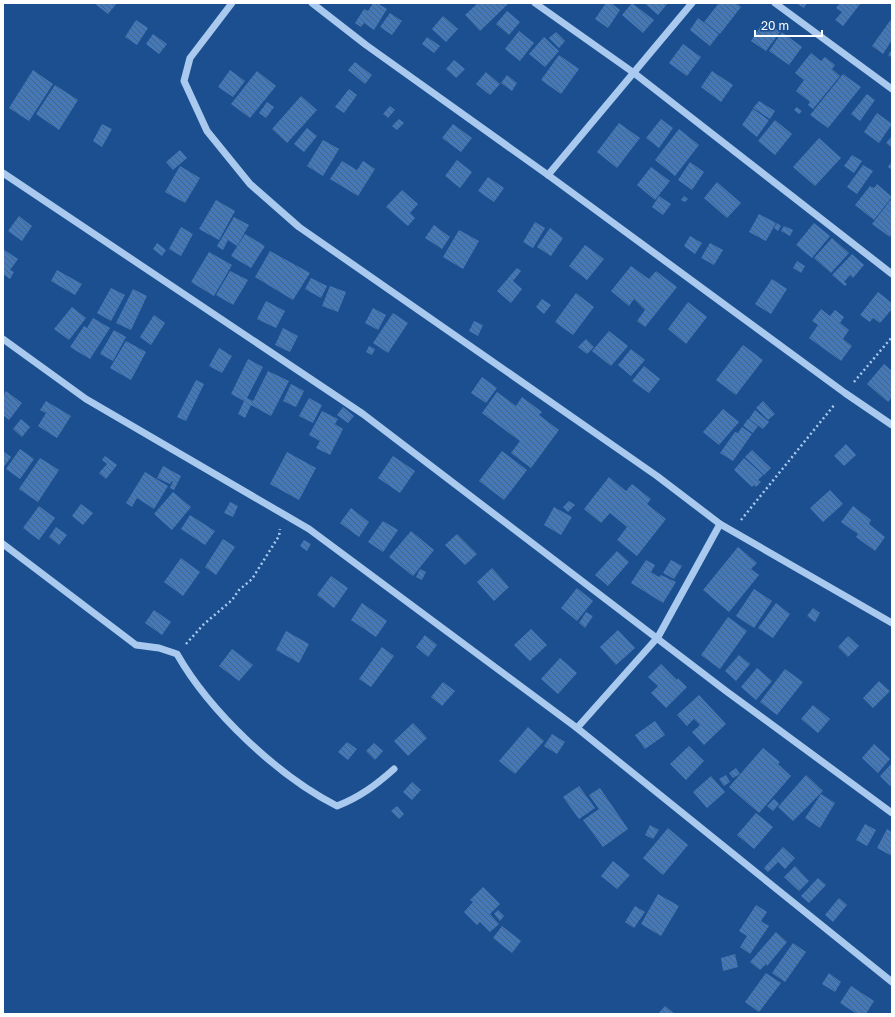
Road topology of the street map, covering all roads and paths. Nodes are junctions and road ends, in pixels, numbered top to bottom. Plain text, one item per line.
1 (232, 3) edge
2 (312, 3) edge
3 (535, 3) edge
4 (692, 3) edge
5 (775, 3) edge
6 (634, 73) junction
7 (892, 89) edge
8 (3, 173) edge
9 (548, 175) junction
10 (892, 274) edge
11 (892, 337) edge
12 (3, 339) edge
13 (845, 393) junction
14 (892, 425) edge
15 (283, 513) junction
16 (720, 524) junction
17 (732, 531) junction
18 (3, 544) edge
19 (892, 623) edge
20 (658, 637) junction
21 (177, 654) junction
22 (577, 728) junction
23 (394, 769) dead end
24 (892, 813) edge
25 (892, 982) edge

1 - 16 street
2 - 9 street
3 - 6 street
4 - 6 street
5 - 7 street
6 - 9 street
6 - 10 street
8 - 20 street
9 - 13 street
11 - 13 path
12 - 15 street
13 - 14 street
13 - 17 path
15 - 21 path
15 - 22 street
16 - 17 street
16 - 20 street
17 - 19 street
18 - 21 street
20 - 22 street
20 - 24 street
21 - 23 street
22 - 25 street

